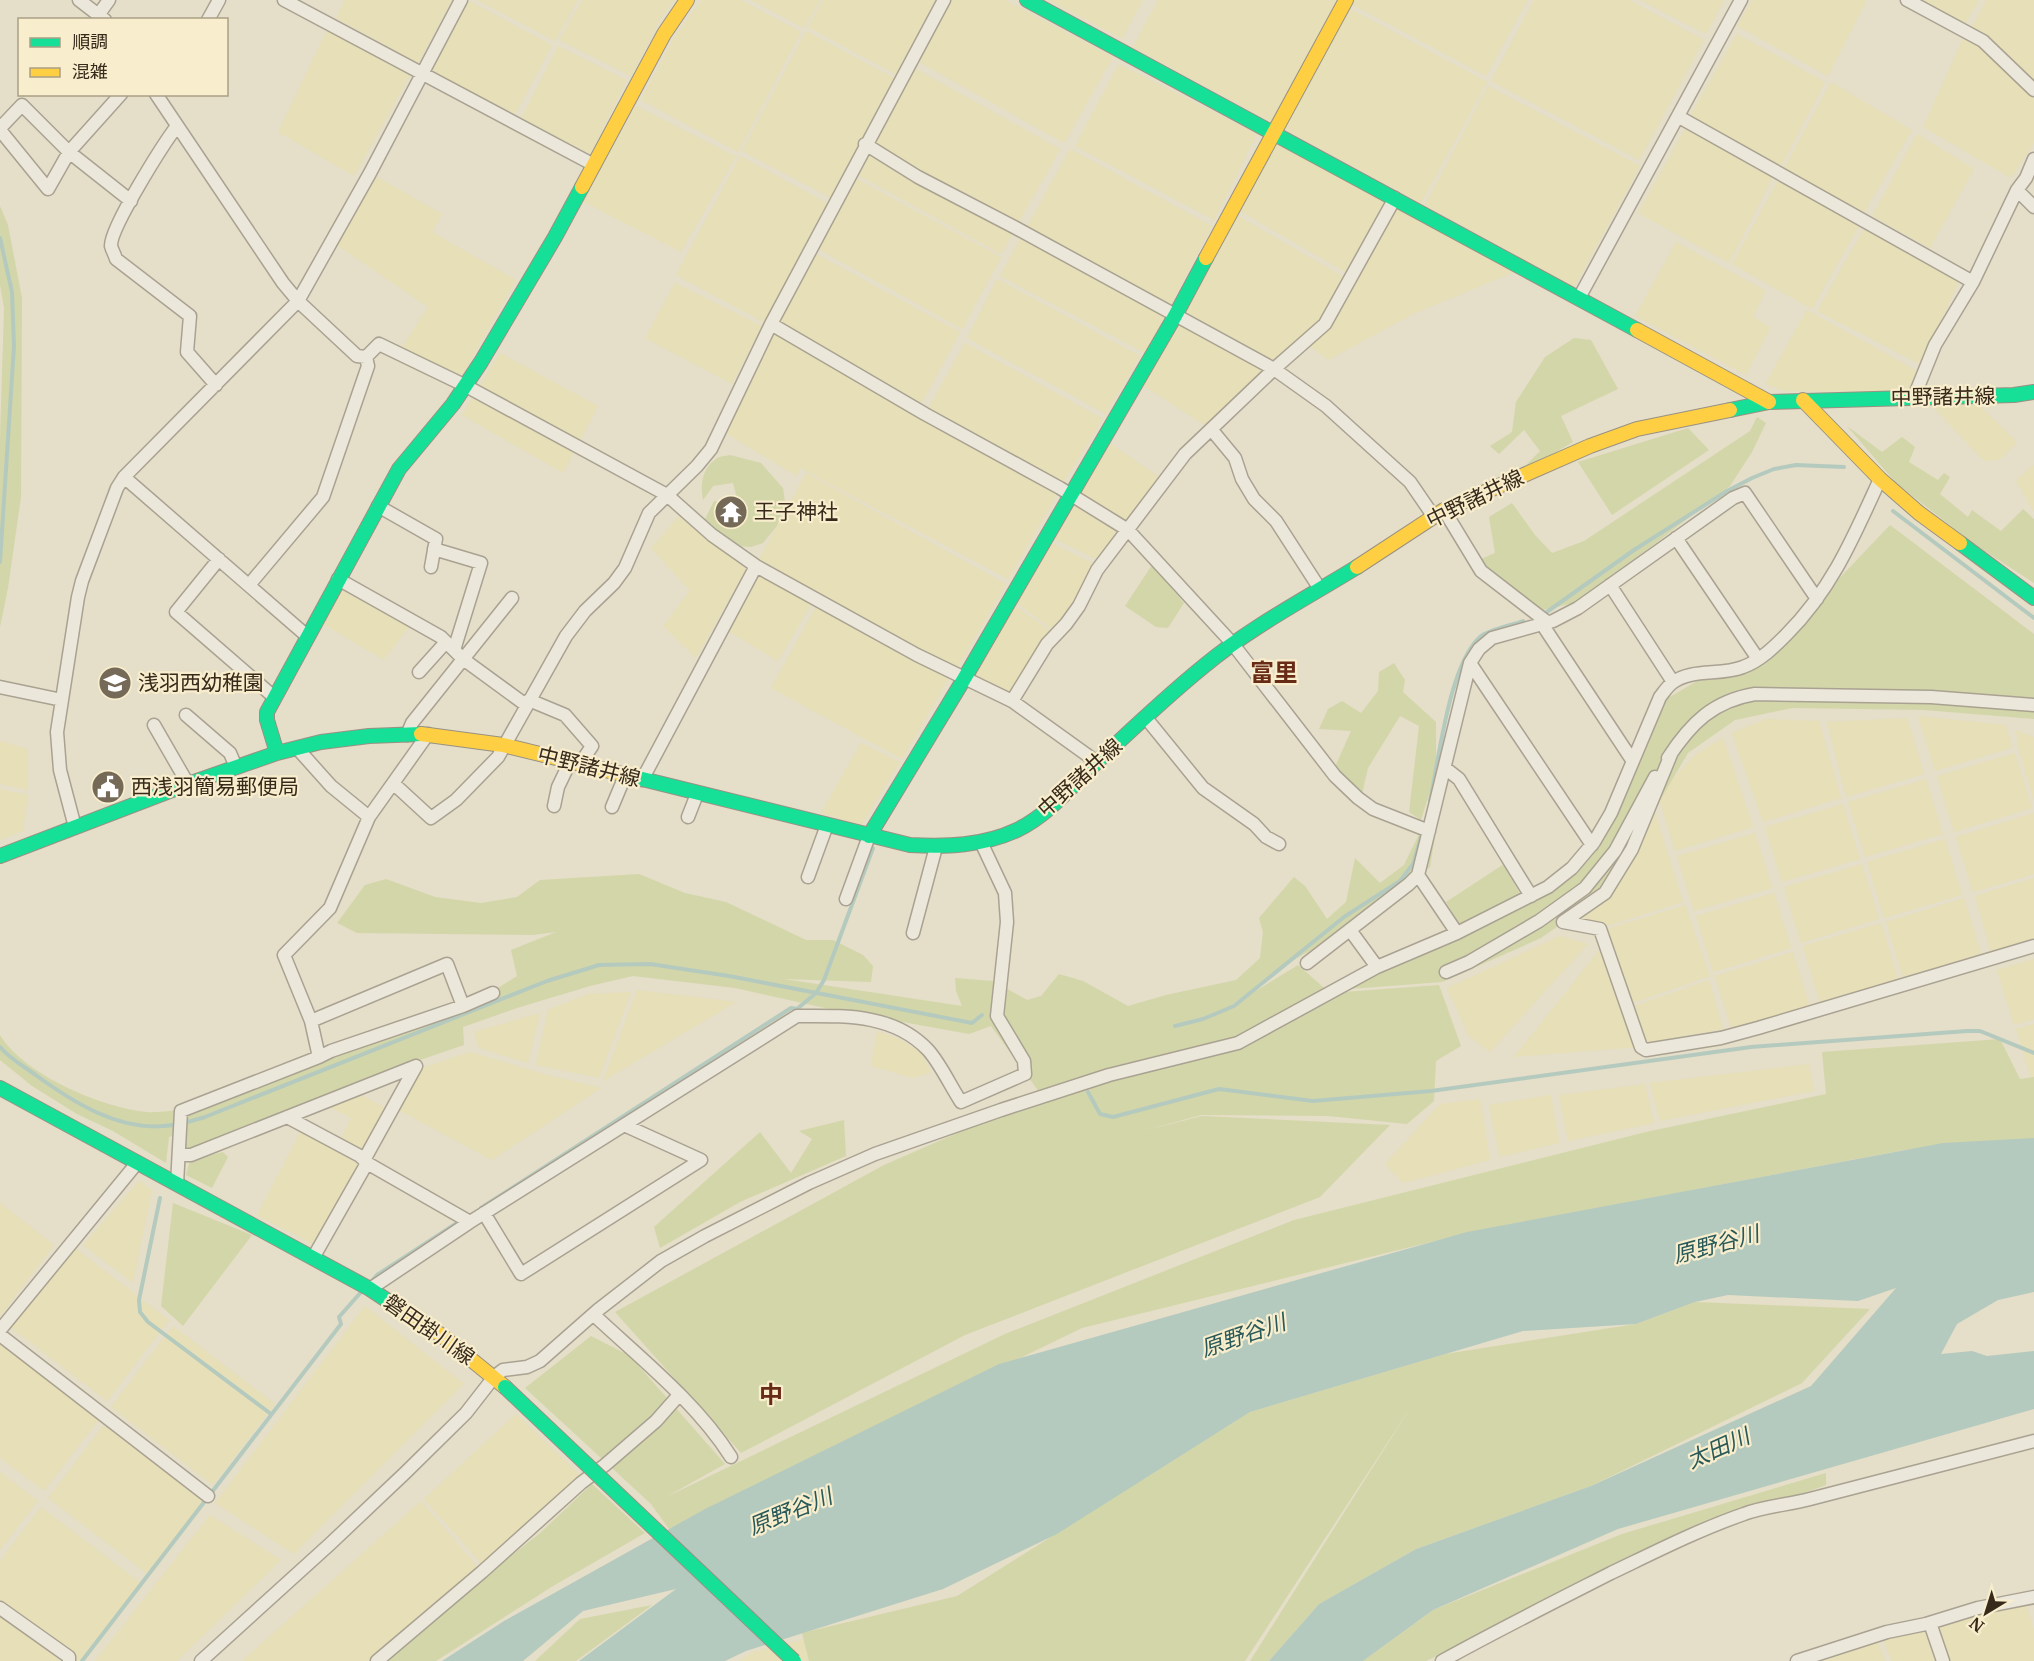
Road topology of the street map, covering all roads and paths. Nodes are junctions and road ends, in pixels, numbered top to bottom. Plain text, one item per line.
1 (79, 0) edge
2 (109, 0) edge
3 (219, 0) edge
4 (284, 0) edge
5 (460, 0) edge
6 (687, 0) edge
7 (944, 0) edge
8 (1027, 0) edge
9 (1346, 0) edge
10 (1742, 0) edge
11 (1907, 0) edge
12 (102, 17) edge
13 (209, 18) edge
14 (421, 73) junction
15 (2034, 90) edge
16 (119, 96) edge
17 (162, 98) edge
18 (1679, 117) junction
19 (177, 126) junction
20 (0, 129) edge
21 (1273, 132) junction
22 (865, 144) junction
23 (69, 152) junction
24 (2034, 159) edge
25 (594, 165) junction
26 (2017, 190) junction
27 (1395, 198) junction
28 (131, 201) junction
29 (2034, 207) edge
30 (1973, 282) junction
31 (1578, 298) junction
32 (298, 301) junction
33 (1175, 316) junction
34 (771, 324) junction
35 (366, 357) junction
36 (1274, 369) junction
37 (216, 385) junction
38 (466, 386) junction
39 (2034, 392) edge
40 (1914, 397) junction
41 (1803, 400) junction
42 (1769, 402) junction
43 (1211, 429) junction
44 (123, 477) junction
45 (1880, 479) junction
46 (667, 495) junction
47 (1070, 495) junction
48 (378, 506) junction
49 (1439, 514) junction
50 (1128, 530) junction
51 (1676, 538) junction
52 (434, 549) junction
53 (219, 559) junction
54 (756, 566) junction
55 (431, 567) dead end
56 (338, 579) junction
57 (249, 585) junction
58 (1610, 585) junction
59 (1320, 589) junction
60 (512, 598) dead end
61 (2034, 598) edge
62 (1817, 599) junction
63 (1544, 623) junction
64 (308, 636) junction
65 (1232, 643) junction
66 (450, 646) junction
67 (463, 659) junction
68 (1758, 659) junction
69 (1470, 663) junction
70 (419, 672) dead end
71 (964, 679) junction
72 (1673, 682) junction
73 (0, 687) edge
74 (274, 697) junction
75 (62, 700) junction
76 (1012, 701) junction
77 (528, 703) junction
78 (2034, 705) edge
79 (186, 715) dead end
80 (1146, 718) junction
81 (154, 725) dead end
82 (428, 734) junction
83 (407, 735) junction
84 (503, 745) junction
85 (297, 748) junction
86 (1672, 752) junction
87 (277, 753) junction
88 (1632, 760) junction
89 (1097, 762) junction
90 (575, 763) junction
91 (236, 767) junction
92 (1444, 768) junction
93 (625, 776) junction
94 (642, 780) junction
95 (188, 784) junction
96 (394, 784) junction
97 (697, 794) junction
98 (554, 806) dead end
99 (612, 807) dead end
100 (369, 817) junction
101 (688, 817) dead end
102 (827, 825) junction
103 (75, 827) junction
104 (1426, 830) junction
105 (869, 836) junction
106 (981, 842) junction
107 (1279, 844) dead end
108 (1592, 845) junction
109 (936, 847) junction
110 (0, 856) edge
111 (1418, 874) junction
112 (808, 877) dead end
113 (1531, 896) junction
114 (846, 899) dead end
115 (1350, 930) junction
116 (913, 933) dead end
117 (1457, 933) junction
118 (2034, 946) edge
119 (1307, 963) dead end
120 (1377, 967) junction
121 (1446, 972) dead end
122 (493, 993) dead end
123 (462, 1006) junction
124 (311, 1021) junction
125 (319, 1056) junction
126 (0, 1088) edge
127 (287, 1117) junction
128 (624, 1125) junction
129 (179, 1155) junction
130 (365, 1162) junction
131 (137, 1163) junction
132 (177, 1184) junction
133 (483, 1213) junction
134 (470, 1222) junction
135 (313, 1258) junction
136 (370, 1288) junction
137 (594, 1315) junction
138 (0, 1330) edge
139 (0, 1335) edge
140 (494, 1377) junction
141 (679, 1395) junction
142 (2034, 1441) edge
143 (731, 1457) dead end
144 (208, 1496) dead end
145 (2034, 1597) edge
146 (0, 1608) edge
147 (1930, 1623) junction
148 (203, 1660) edge
149 (69, 1661) edge
150 (377, 1661) edge
151 (794, 1661) edge
152 (1442, 1661) edge
153 (1797, 1661) edge
154 (1943, 1661) edge

1 - 12 street
2 - 12 street
3 - 13 street
4 - 14 street
5 - 14 street
6 - 25 main road
7 - 22 street
8 - 21 main road
9 - 21 main road
10 - 18 street
11 - 15 street
14 - 25 street
14 - 32 street
16 - 23 street
17 - 19 street
18 - 30 street
18 - 31 street
19 - 28 street
19 - 32 street
20 - 23 street
20 - 23 street
21 - 27 main road
21 - 33 main road
22 - 33 street
22 - 34 street
23 - 28 street
24 - 26 street
25 - 38 main road
26 - 29 street
26 - 30 street
27 - 31 main road
27 - 36 street
28 - 37 street
30 - 40 street
31 - 42 main road
32 - 35 street
32 - 37 street
33 - 36 street
33 - 47 main road
34 - 46 street
34 - 47 street
35 - 38 street
35 - 57 street
36 - 43 street
36 - 49 street
37 - 44 street
38 - 46 street
38 - 48 main road
39 - 40 main road, 中野諸井線
40 - 41 main road, 中野諸井線
41 - 42 main road, 中野諸井線
41 - 45 main road
42 - 49 main road, 中野諸井線
43 - 50 street
43 - 59 street
44 - 53 street
44 - 75 street
45 - 61 main road
45 - 62 street
46 - 54 street
46 - 77 street
47 - 50 street
47 - 71 main road
48 - 52 street
48 - 56 main road
49 - 59 main road, 中野諸井線
49 - 63 street
50 - 65 street
50 - 76 street
51 - 58 street
51 - 62 street
51 - 68 street
52 - 55 street
52 - 66 street
53 - 57 street
53 - 74 street
54 - 71 street
54 - 94 street
56 - 64 main road
56 - 66 street
57 - 64 street
58 - 63 street
58 - 72 street
59 - 65 main road, 中野諸井線
60 - 67 street
62 - 68 street
63 - 69 street
63 - 88 street
64 - 74 main road
65 - 80 main road, 中野諸井線
65 - 104 street
66 - 67 street
66 - 70 street
67 - 77 street
67 - 83 street
68 - 72 street
69 - 92 street
69 - 108 street
71 - 76 street
71 - 105 main road
72 - 88 street
73 - 75 street
74 - 87 main road
75 - 103 street
76 - 89 street
77 - 84 street
77 - 90 street
78 - 86 street
79 - 91 street
80 - 89 main road, 中野諸井線
80 - 107 street
81 - 95 street
82 - 83 main road, 中野諸井線
82 - 84 main road, 中野諸井線
82 - 96 street
83 - 85 main road, 中野諸井線
84 - 90 main road, 中野諸井線
84 - 96 street
85 - 87 main road, 中野諸井線
85 - 100 street
86 - 118 street
86 - 121 street
87 - 91 main road, 中野諸井線
88 - 108 street
89 - 106 main road, 中野諸井線
90 - 93 main road, 中野諸井線
90 - 98 street
91 - 95 main road, 中野諸井線
92 - 104 street
92 - 113 street
93 - 94 main road, 中野諸井線
93 - 99 street
94 - 97 main road, 中野諸井線
95 - 103 main road, 中野諸井線
96 - 100 street
97 - 101 street
97 - 102 main road, 中野諸井線
100 - 124 street
102 - 105 main road, 中野諸井線
102 - 112 street
103 - 110 main road, 中野諸井線
104 - 111 street
105 - 109 main road, 中野諸井線
105 - 114 street
106 - 109 main road, 中野諸井線
106 - 128 street
108 - 113 street
109 - 116 street
111 - 115 street
111 - 117 street
113 - 117 street
115 - 119 street
115 - 120 street
117 - 120 street
120 - 137 street
122 - 123 street
123 - 124 street
123 - 125 street
124 - 125 street
125 - 129 street
126 - 131 main road, 磐田掛川線
127 - 129 street
127 - 130 street
127 - 130 street
128 - 133 street
128 - 133 street
129 - 132 street
130 - 134 street
130 - 135 street
131 - 132 main road, 磐田掛川線
131 - 138 street
132 - 135 main road, 磐田掛川線
133 - 134 street
134 - 136 street
135 - 136 main road, 磐田掛川線
136 - 140 main road, 磐田掛川線
137 - 140 street
137 - 141 street
139 - 144 street
140 - 148 street
140 - 151 main road, 磐田掛川線, bridge
141 - 143 street
141 - 150 street
142 - 152 street
145 - 147 street
146 - 149 street
147 - 153 street
147 - 154 street

